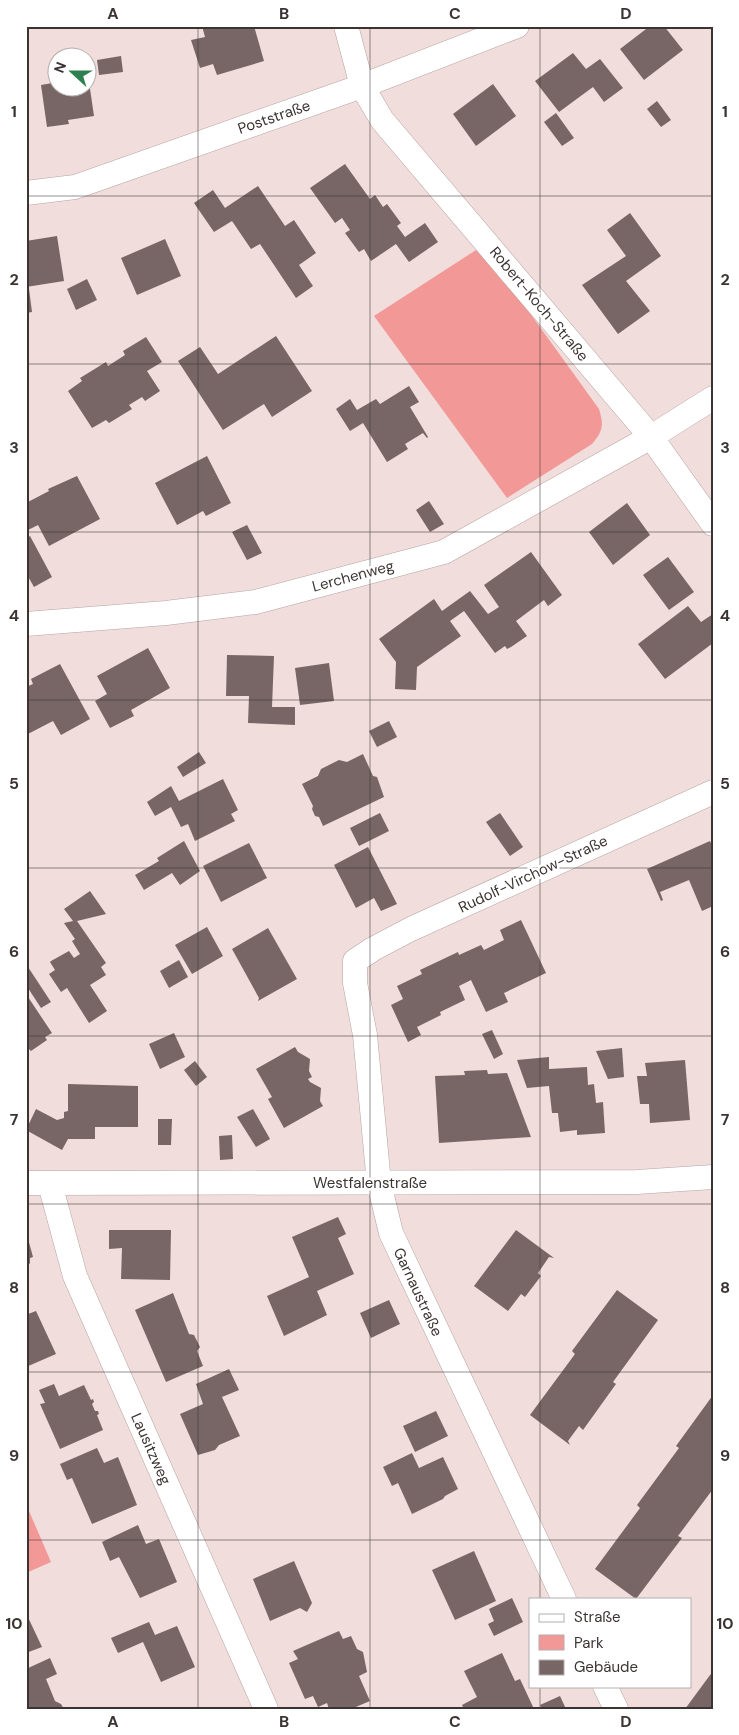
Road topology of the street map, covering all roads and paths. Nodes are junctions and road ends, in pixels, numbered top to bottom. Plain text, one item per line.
1 (346, 26) edge
2 (517, 26) edge
3 (362, 86) junction
4 (26, 193) edge
5 (713, 398) edge
6 (651, 436) junction
7 (713, 524) edge
8 (26, 624) edge
9 (713, 792) edge
10 (355, 962) joint
11 (713, 1176) edge
12 (26, 1183) edge
13 (379, 1183) junction
14 (50, 1184) junction
15 (564, 1598) edge
16 (606, 1688) edge
17 (266, 1709) edge
18 (616, 1709) edge

1 - 3 street, Robert-Koch-Straße
2 - 3 street, Poststraße
3 - 4 street, Poststraße
3 - 6 street, Robert-Koch-Straße
5 - 6 street, Lerchenweg
6 - 7 street, Robert-Koch-Straße
6 - 8 street, Lerchenweg
9 - 10 street, Rudolf-Virchow-Straße
10 - 13 street, Garnaustraße
11 - 13 street, Westfalenstraße
12 - 14 street, Westfalenstraße
13 - 14 street, Westfalenstraße
13 - 15 street, Garnaustraße
14 - 17 street, Lausitzweg
16 - 18 street

